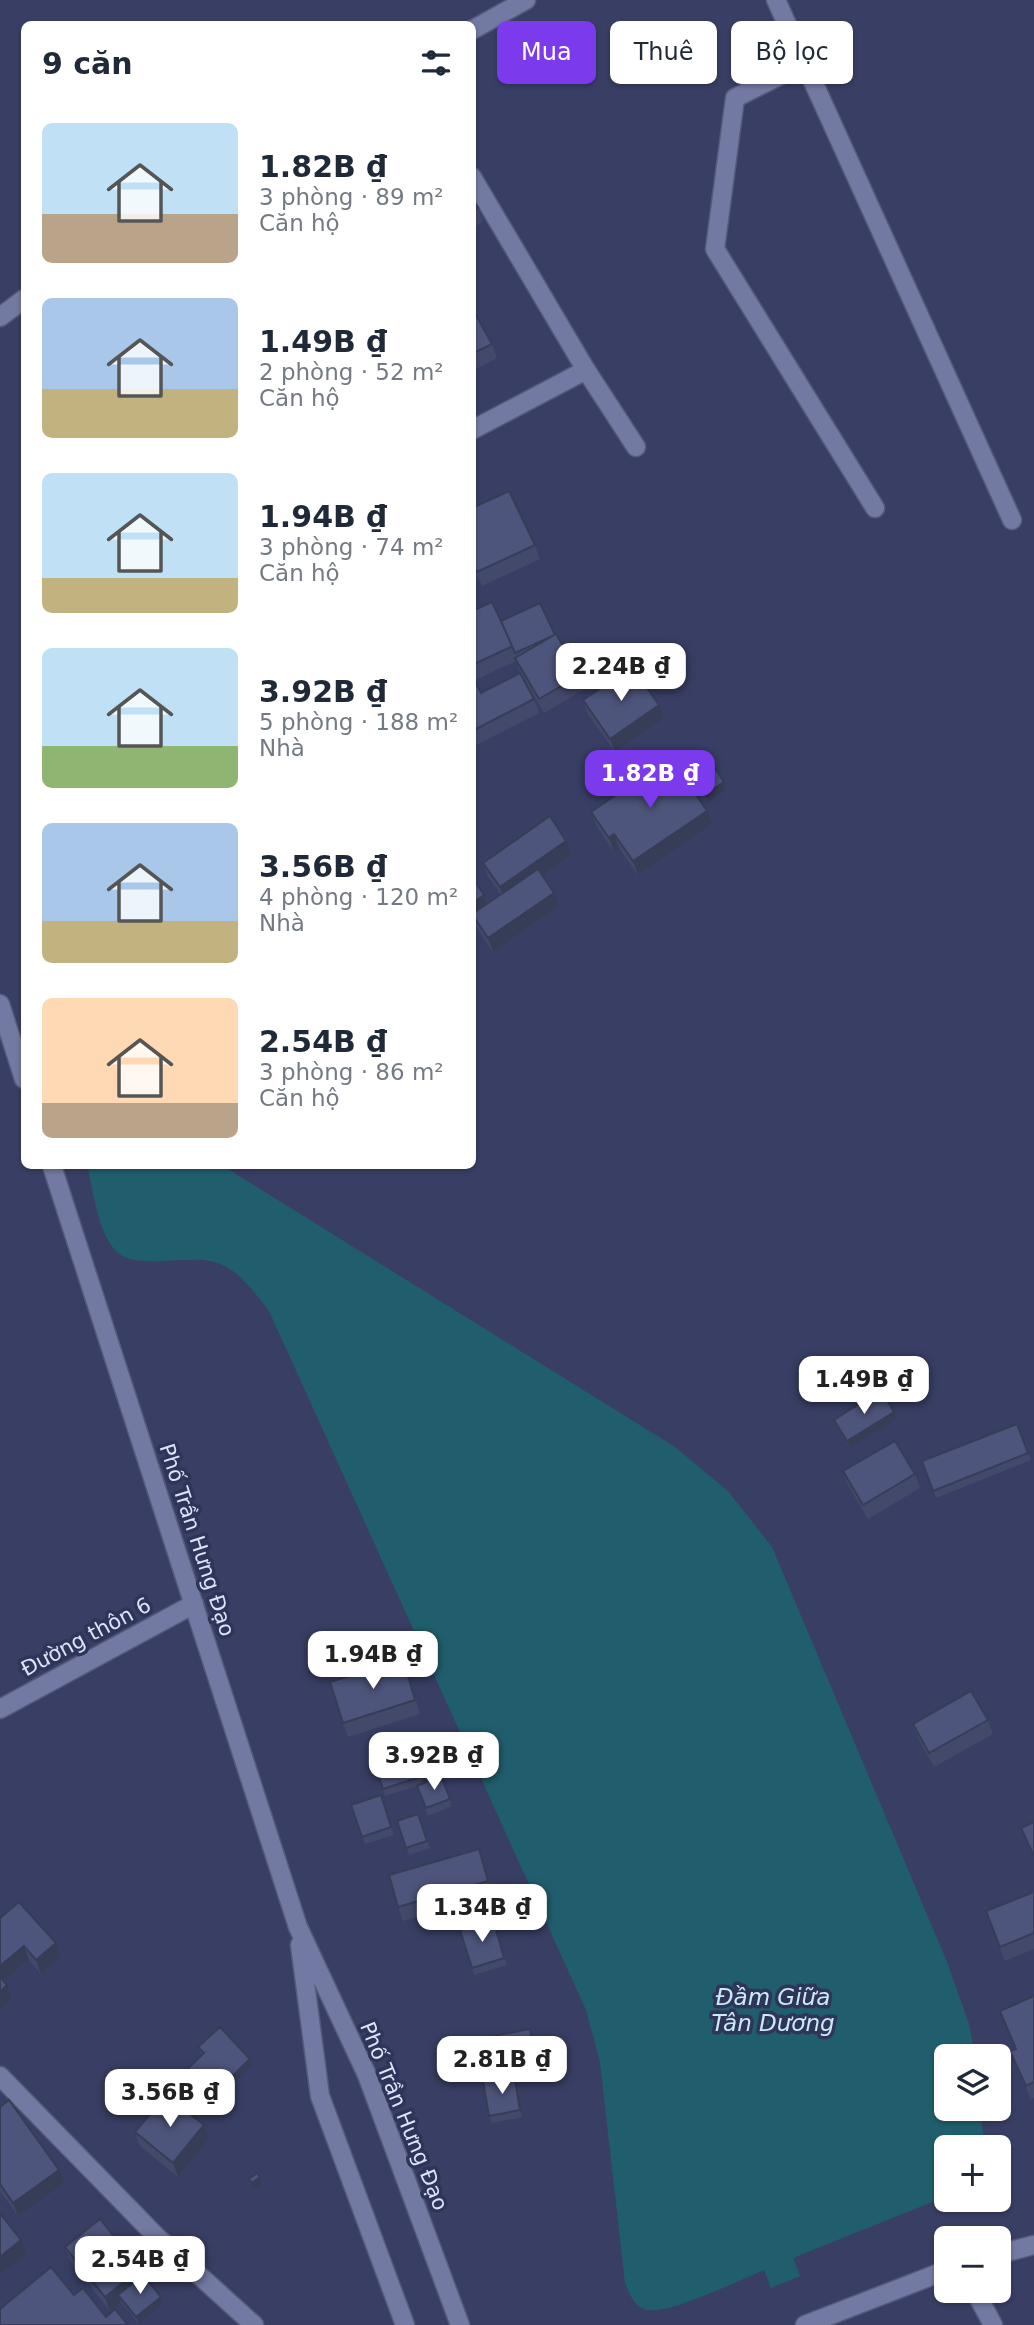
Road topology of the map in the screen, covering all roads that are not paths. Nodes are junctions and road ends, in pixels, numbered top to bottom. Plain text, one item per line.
1 (526, 0) edge
2 (776, 0) edge
3 (786, 21) edge
4 (476, 28) edge
5 (763, 84) edge
6 (815, 84) edge
7 (476, 184) edge
8 (21, 301) edge
9 (0, 317) edge
10 (586, 370) junction
11 (476, 428) edge
12 (636, 447) dead end
13 (875, 508) dead end
14 (1012, 520) dead end
15 (0, 1004) edge
16 (21, 1070) edge
17 (53, 1169) edge
18 (194, 1604) junction
19 (0, 1709) edge
20 (298, 1927) junction
21 (0, 2076) edge
22 (1034, 2245) edge
23 (1011, 2251) edge
24 (934, 2275) edge
25 (981, 2303) edge
26 (254, 2325) edge
27 (405, 2325) edge
28 (460, 2325) edge
29 (805, 2325) edge
30 (993, 2325) edge

1 - 4 street
2 - 3 street
5 - 13 street
6 - 14 street
7 - 10 street
8 - 9 street
10 - 11 street
10 - 12 street
15 - 16 street
17 - 18 street, Phố Trần Hưng Đạo
18 - 19 street, Đường thôn 6
18 - 20 street, Phố Trần Hưng Đạo
20 - 27 street, Phố Trần Hưng Đạo
20 - 28 street, Phố Trần Hưng Đạo
21 - 26 street
22 - 23 street
24 - 29 street
25 - 30 street

